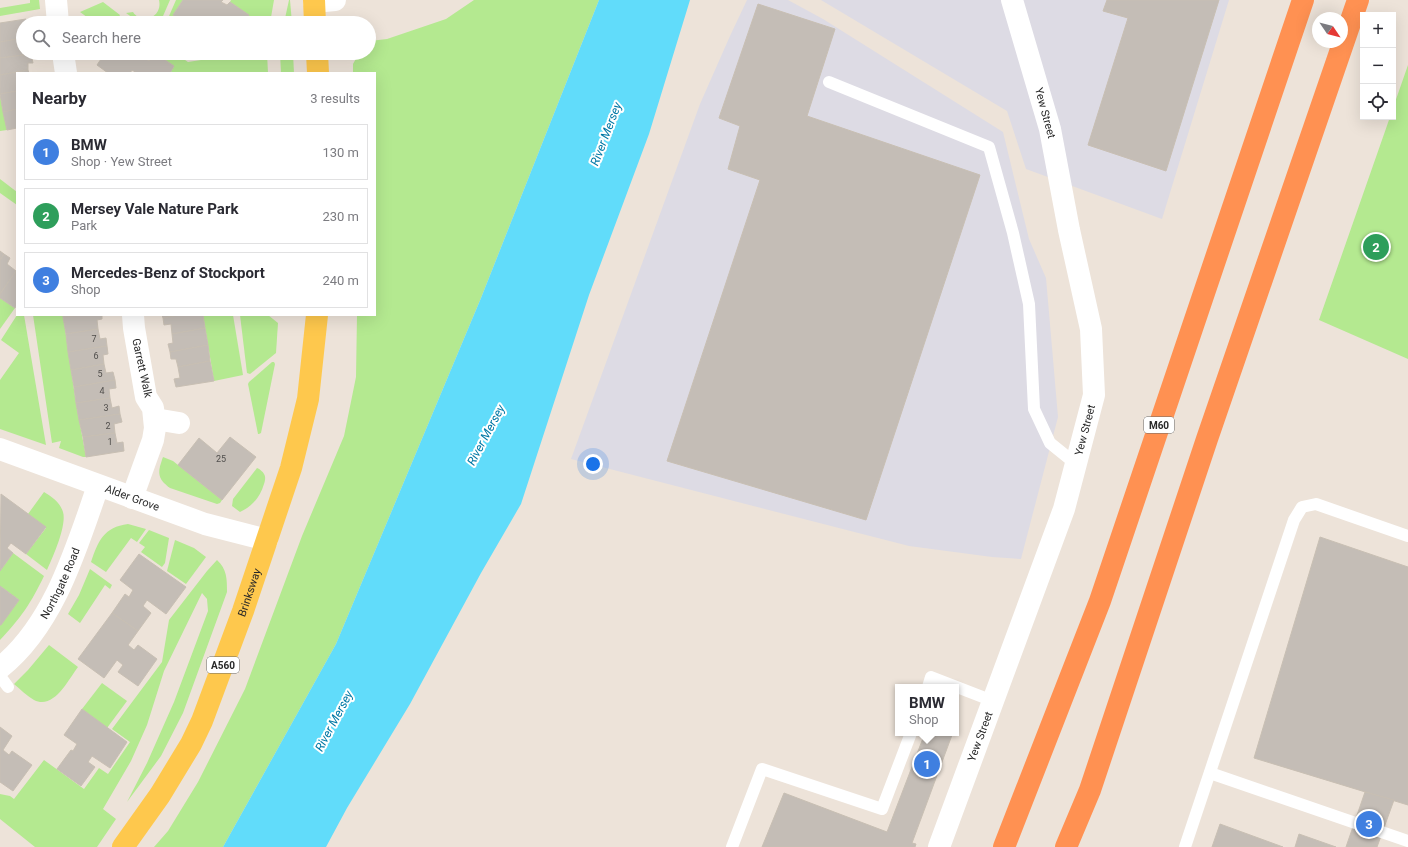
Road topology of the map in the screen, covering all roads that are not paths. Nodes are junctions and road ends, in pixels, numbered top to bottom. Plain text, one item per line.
1 (56, 0) edge
2 (1012, 0) edge
3 (1303, 0) edge
4 (1358, 0) edge
5 (57, 16) edge
6 (64, 60) edge
7 (317, 60) edge
8 (66, 72) edge
9 (318, 72) edge
10 (829, 82) dead end
11 (133, 316) edge
12 (317, 316) edge
13 (155, 419) junction
14 (179, 423) dead end
15 (0, 450) edge
16 (1076, 464) junction
17 (98, 486) junction
18 (132, 498) junction
19 (1408, 536) edge
20 (267, 540) junction
21 (0, 676) edge
22 (4, 678) edge
23 (929, 684) edge
24 (950, 684) edge
25 (959, 688) edge
26 (993, 701) junction
27 (910, 736) edge
28 (1210, 773) junction
29 (1408, 841) edge
30 (123, 847) edge
31 (732, 847) edge
32 (939, 847) edge
33 (1004, 847) edge
34 (1066, 847) edge
35 (1186, 847) edge

1 - 5 street
2 - 16 street, Yew Street
3 - 33 highway, M60
4 - 34 highway
6 - 8 street
7 - 9 main road
10 - 16 lane
11 - 13 street, Garrett Walk
12 - 20 main road, Brinksway / A560
13 - 14 street
13 - 18 street, Garrett Walk
15 - 17 street, Alder Grove
16 - 26 street, Yew Street
17 - 18 street, Alder Grove
17 - 22 street, Northgate Road
18 - 20 street, Alder Grove
19 - 28 lane
20 - 30 main road, Brinksway / A560
21 - 22 lane
23 - 24 lane
25 - 26 lane
26 - 32 street, Yew Street
27 - 31 lane
28 - 29 lane
28 - 35 lane

